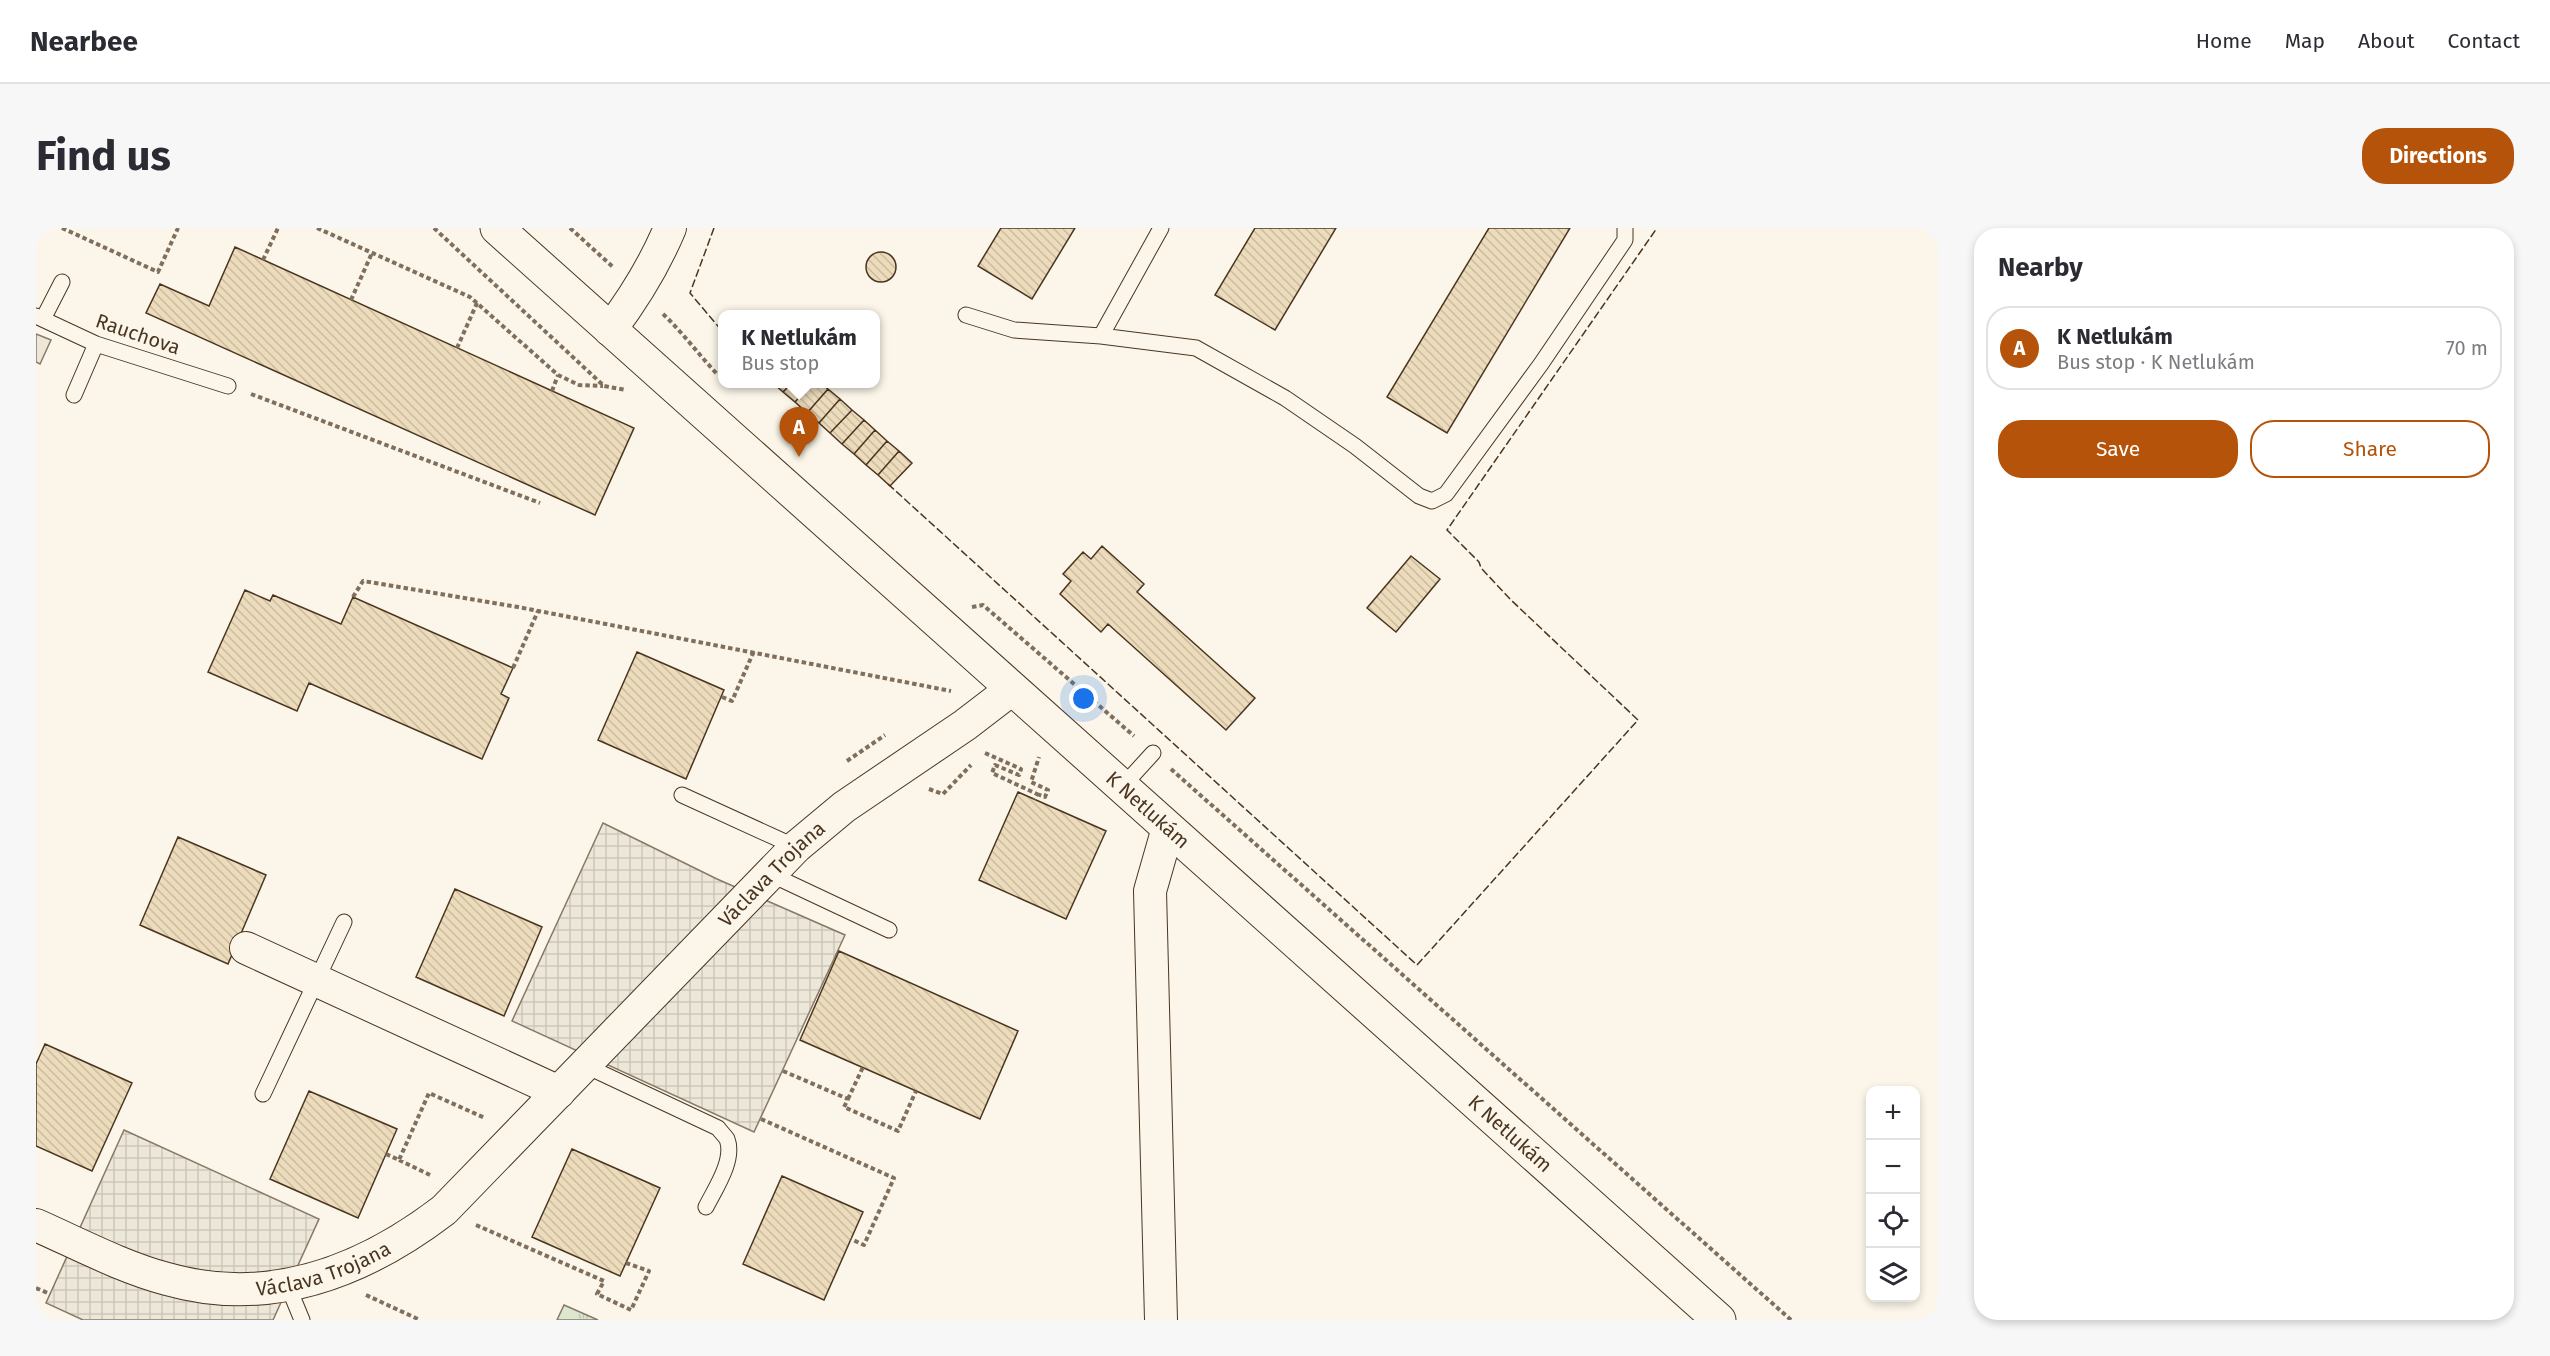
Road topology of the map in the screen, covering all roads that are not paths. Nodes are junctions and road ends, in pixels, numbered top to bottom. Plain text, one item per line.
1 (497, 228) edge
2 (670, 228) edge
3 (1161, 228) edge
4 (1625, 228) edge
5 (62, 282) dead end
6 (966, 315) dead end
7 (40, 317) edge
8 (610, 330) junction
9 (1101, 336) junction
10 (96, 344) junction
11 (228, 386) road end
12 (74, 395) dead end
13 (1012, 689) junction
14 (1153, 753) road end
15 (1122, 787) junction
16 (682, 795) dead end
17 (1168, 828) junction
18 (796, 847) junction
19 (770, 874) junction
20 (344, 922) dead end
21 (889, 930) dead end
22 (246, 948) dead end
23 (316, 981) junction
24 (584, 1065) junction
25 (559, 1092) junction
26 (263, 1094) dead end
27 (706, 1207) dead end
28 (36, 1226) edge
29 (288, 1286) junction
30 (302, 1320) edge
31 (1161, 1320) edge
32 (1719, 1320) edge

1 - 8 street, K Netlukám
2 - 8 street
3 - 9 lane
4 - 9 lane
5 - 7 lane
6 - 9 lane
7 - 10 lane, Rauchova
8 - 13 street, K Netlukám
10 - 11 lane, Rauchova
10 - 12 lane
13 - 15 street, K Netlukám
13 - 18 street, Václava Trojana
14 - 15 lane
15 - 17 street, K Netlukám
16 - 18 lane
17 - 31 street
17 - 32 street, K Netlukám
18 - 19 street, Václava Trojana
19 - 21 lane
19 - 24 street, Václava Trojana
20 - 23 lane
22 - 23 street
23 - 25 street
23 - 26 lane
24 - 25 street, Václava Trojana
24 - 27 lane
25 - 29 street, Václava Trojana
28 - 29 street, Václava Trojana
29 - 30 lane

